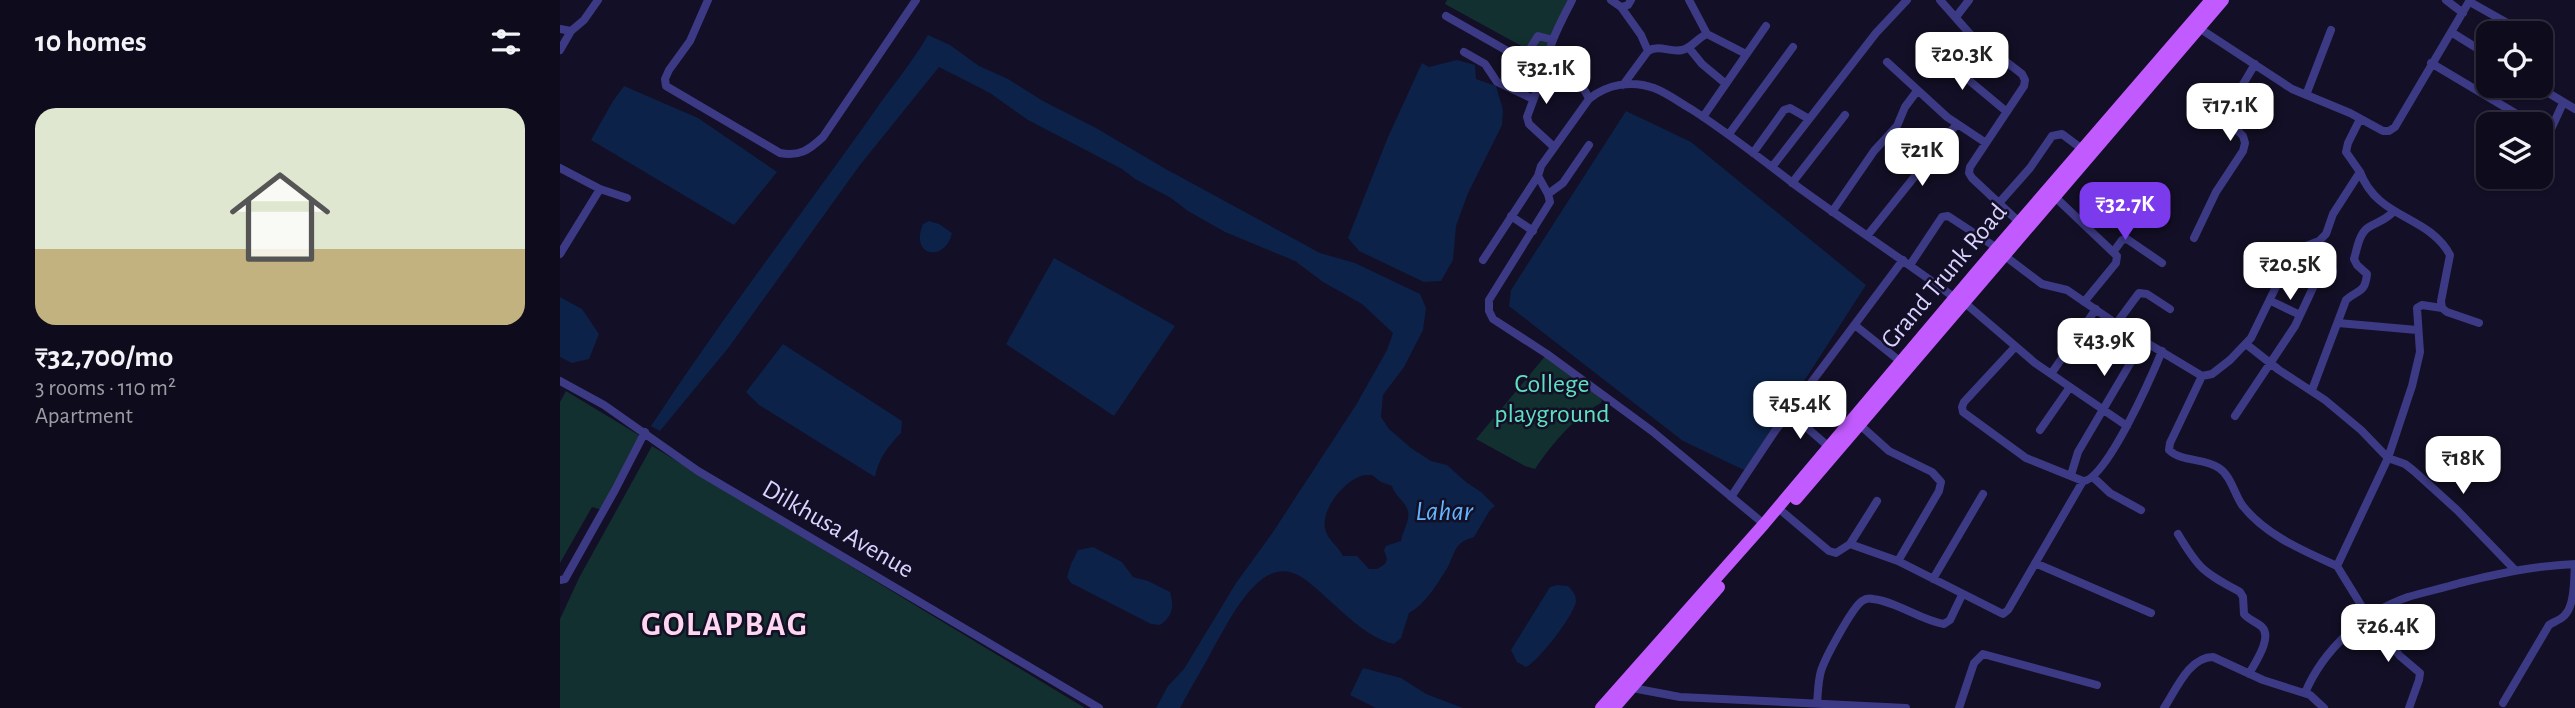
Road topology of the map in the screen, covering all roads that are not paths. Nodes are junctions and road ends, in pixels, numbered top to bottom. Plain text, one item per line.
1 (598, 0) edge
2 (708, 0) edge
3 (916, 0) edge
4 (1572, 0) edge
5 (1611, 0) edge
6 (1632, 0) edge
7 (1689, 0) edge
8 (1907, 0) edge
9 (1940, 0) edge
10 (1969, 0) edge
11 (2211, 0) edge
12 (2223, 0) edge
13 (2446, 0) edge
14 (2470, 1) edge
15 (1621, 7) junction
16 (2463, 13) junction
17 (1446, 16) dead end
18 (1956, 17) junction
19 (2504, 21) edge
20 (1766, 26) dead end
21 (2199, 28) junction
22 (560, 29) edge
23 (2331, 30) dead end
24 (570, 31) junction
25 (2451, 32) junction
26 (1707, 34) junction
27 (1553, 40) junction
28 (1793, 47) dead end
29 (1689, 48) junction
30 (2476, 48) edge
31 (560, 50) edge
32 (1648, 51) junction
33 (1464, 52) dead end
34 (1936, 52) dead end
35 (1746, 54) junction
36 (1887, 62) dead end
37 (1548, 63) junction
38 (2431, 63) junction
39 (2255, 65) junction
40 (1726, 84) junction
41 (1623, 85) junction
42 (1917, 90) junction
43 (2306, 95) junction
44 (2553, 96) edge
45 (1533, 99) junction
46 (1589, 99) junction
47 (2563, 103) junction
48 (2575, 109) edge
49 (2007, 112) junction
50 (2513, 112) edge
51 (1845, 115) dead end
52 (1703, 117) junction
53 (1809, 119) junction
54 (2360, 119) junction
55 (2553, 124) edge
56 (1956, 125) junction
57 (1728, 134) junction
58 (1986, 144) junction
59 (1589, 145) dead end
60 (1554, 147) junction
61 (2082, 149) junction
62 (1754, 153) junction
63 (1772, 167) junction
64 (560, 168) edge
65 (2360, 172) junction
66 (1538, 176) junction
67 (1793, 183) junction
68 (600, 189) junction
69 (1548, 194) junction
70 (2054, 197) junction
71 (627, 198) dead end
72 (1999, 203) junction
73 (2394, 211) junction
74 (1832, 212) junction
75 (1511, 216) junction
76 (2019, 222) junction
77 (1533, 231) junction
78 (1867, 236) junction
79 (2194, 238) dead end
80 (2114, 250) junction
81 (2001, 252) junction
82 (560, 254) edge
83 (1483, 260) dead end
84 (1906, 262) junction
85 (2162, 263) dead end
86 (2333, 271) dead end
87 (1960, 300) junction
88 (2271, 301) junction
89 (2084, 302) junction
90 (2442, 308) junction
91 (2096, 309) junction
92 (2170, 309) dead end
93 (2300, 315) junction
94 (2338, 323) junction
95 (2479, 323) dead end
96 (2116, 324) junction
97 (1856, 326) junction
98 (2417, 330) junction
99 (2246, 344) junction
100 (2015, 347) junction
101 (2162, 351) junction
102 (1901, 362) junction
103 (2131, 362) dead end
104 (2270, 363) junction
105 (2051, 374) junction
106 (2202, 376) junction
107 (560, 381) edge
108 (2070, 387) junction
109 (2312, 390) junction
110 (2102, 409) junction
111 (1790, 413) junction
112 (2235, 416) dead end
113 (1860, 425) junction
114 (2127, 426) junction
115 (2040, 429) dead end
116 (645, 432) junction
117 (1829, 447) junction
118 (2388, 458) junction
119 (2071, 475) junction
120 (2094, 478) junction
121 (2083, 481) junction
122 (1983, 494) dead end
123 (1731, 497) junction
124 (1877, 501) dead end
125 (2141, 510) dead end
126 (1784, 513) junction
127 (1764, 524) junction
128 (2178, 534) dead end
129 (1850, 544) junction
130 (1898, 561) junction
131 (2035, 563) junction
132 (2575, 564) edge
133 (2337, 566) junction
134 (2515, 570) junction
135 (1933, 579) junction
136 (560, 580) edge
137 (1962, 595) junction
138 (2151, 613) dead end
139 (2369, 618) junction
140 (2249, 674) junction
141 (2097, 685) dead end
142 (1627, 686) junction
143 (2305, 693) junction
144 (2503, 703) dead end
145 (1817, 704) junction
146 (1794, 705) edge
147 (1099, 708) edge
148 (1601, 708) edge
149 (1614, 708) edge
150 (1906, 708) edge
151 (1959, 708) edge
152 (2164, 708) edge
153 (2324, 708) edge
154 (2409, 708) edge

1 - 24 street
2 - 3 street
4 - 27 street
5 - 15 street
6 - 15 street
7 - 26 street
8 - 53 street
9 - 18 street
10 - 18 street
11 - 61 main road, Grand Trunk Road
12 - 21 main road, Grand Trunk Road
13 - 16 street
14 - 16 street
14 - 19 street
15 - 32 street
16 - 25 street
17 - 27 street
18 - 49 street
20 - 35 street
21 - 39 street
21 - 70 main road, Grand Trunk Road
22 - 24 street
23 - 43 street
24 - 31 street
25 - 30 street
25 - 38 street
26 - 29 street
26 - 35 street
27 - 37 street
28 - 57 street
29 - 32 street
29 - 40 street
32 - 41 street
33 - 45 street
34 - 49 street
35 - 40 street
36 - 42 street
37 - 45 street
37 - 46 street
38 - 50 street
38 - 54 street
39 - 43 street
39 - 79 street
40 - 52 street
41 - 46 street
41 - 52 street
42 - 56 street
42 - 74 street
43 - 54 street
44 - 47 street
45 - 60 street
46 - 60 street
47 - 48 street
47 - 55 street
49 - 58 street
51 - 67 street
52 - 57 street
53 - 62 street
53 - 63 street
54 - 65 street
56 - 58 street
56 - 78 street
57 - 62 street
58 - 72 street
59 - 69 street
60 - 66 street
61 - 72 street
61 - 76 main road, Grand Trunk Road
62 - 63 street
63 - 67 street
64 - 68 street
65 - 73 street
65 - 88 street
66 - 69 street
66 - 75 street
67 - 74 street
68 - 71 street
68 - 82 street
69 - 77 street
70 - 80 street
70 - 81 main road, Grand Trunk Road
72 - 76 street
73 - 90 street
73 - 94 street
74 - 78 street
75 - 77 street
75 - 83 street
76 - 81 main road, Grand Trunk Road
77 - 123 street
78 - 84 street
80 - 85 street
80 - 89 street
81 - 84 street
81 - 87 main road, Grand Trunk Road
81 - 89 street
84 - 87 street
84 - 97 street
86 - 93 street
87 - 100 street
87 - 102 main road, Grand Trunk Road
87 - 113 main road, Grand Trunk Road
88 - 93 street
88 - 99 street
89 - 91 street
90 - 95 street
90 - 98 street
91 - 96 street
91 - 105 street
92 - 96 street
93 - 104 street
94 - 98 street
94 - 109 street
96 - 101 street
97 - 102 street
97 - 111 street
98 - 118 street
99 - 104 street
99 - 106 street
100 - 105 street
100 - 119 street
101 - 106 street
101 - 114 street
102 - 117 main road, Grand Trunk Road
103 - 110 street
104 - 109 street
104 - 112 street
105 - 108 street
106 - 133 street
107 - 116 street, Dilkhusa Avenue
108 - 110 street
108 - 115 street
109 - 118 street
110 - 114 street
110 - 119 street
111 - 117 street
111 - 123 street
113 - 126 main road, Grand Trunk Road
113 - 130 street
114 - 120 street
116 - 136 street
116 - 147 street, Dilkhusa Avenue
117 - 127 main road, Grand Trunk Road
118 - 133 street
118 - 134 street
119 - 121 street
120 - 121 street
120 - 125 street
121 - 131 street
122 - 135 street
123 - 127 street
124 - 129 street
126 - 129 street
126 - 142 main road, Grand Trunk Road
127 - 142 main road, Grand Trunk Road
128 - 140 street
129 - 130 street
130 - 135 street
131 - 137 street
131 - 138 street
132 - 134 street
132 - 144 street
133 - 139 street
134 - 139 street
135 - 137 street
137 - 145 street
139 - 143 street
139 - 154 street
140 - 143 street
140 - 152 street
141 - 151 street
142 - 146 street
142 - 148 main road, Grand Trunk Road
142 - 149 main road, Grand Trunk Road
143 - 153 street
145 - 146 street
145 - 150 street

